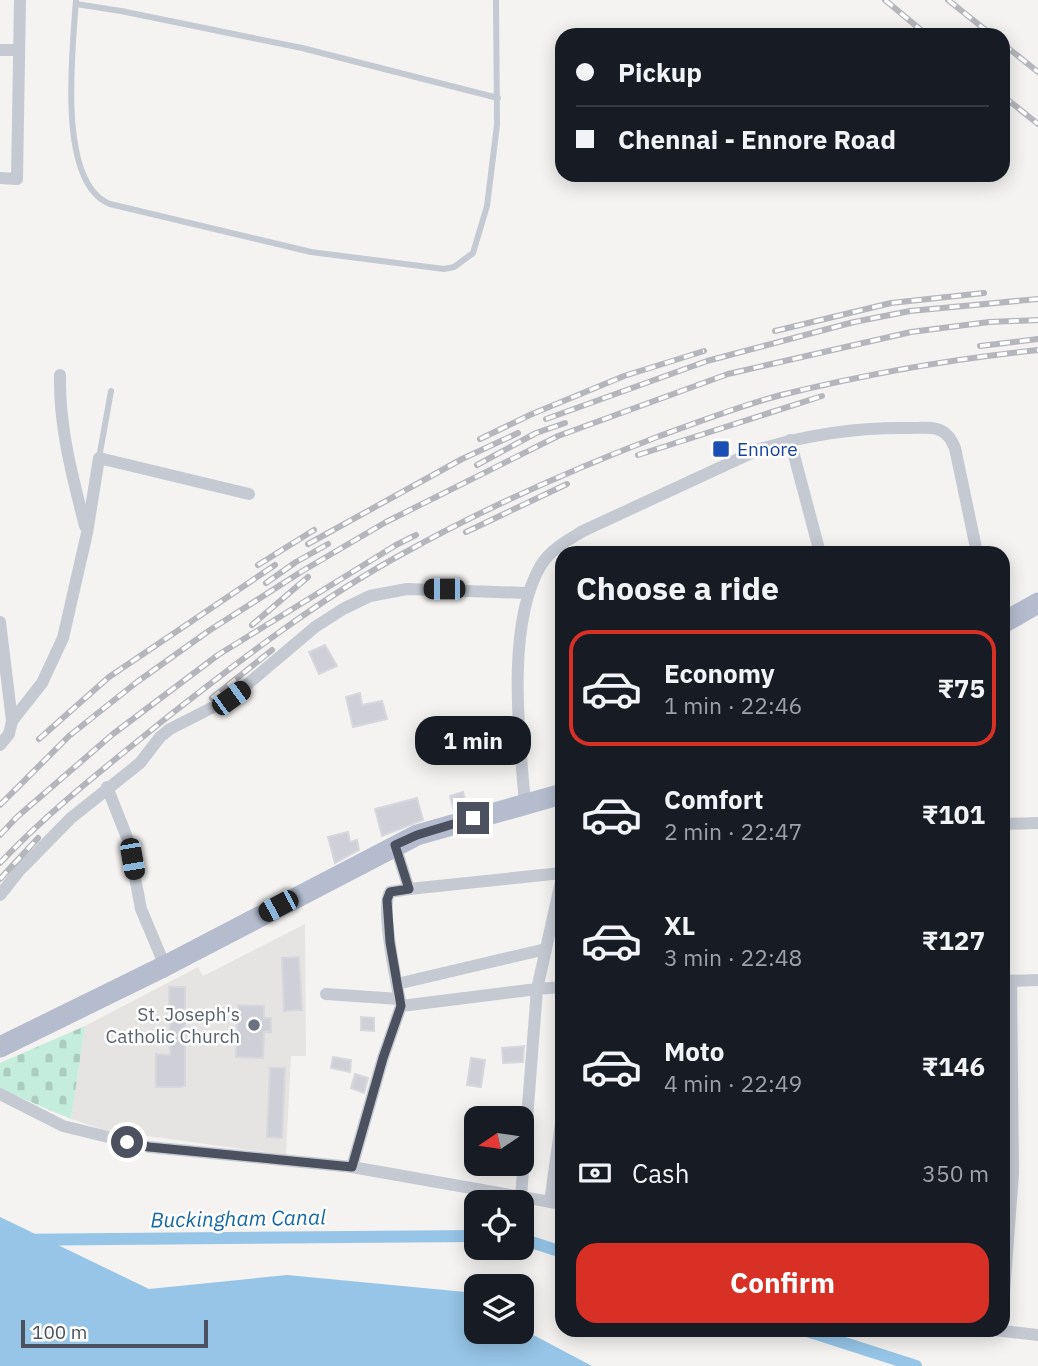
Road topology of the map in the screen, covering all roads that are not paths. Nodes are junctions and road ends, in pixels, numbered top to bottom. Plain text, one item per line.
1 (20, 0) edge
2 (496, 0) edge
3 (76, 2) edge
4 (0, 50) edge
5 (18, 50) junction
6 (498, 98) junction
7 (0, 178) edge
8 (60, 374) dead end
9 (110, 391) dead end
10 (790, 440) junction
11 (99, 458) junction
12 (249, 494) dead end
13 (87, 533) junction
14 (559, 546) edge
15 (818, 546) edge
16 (976, 546) edge
17 (555, 549) edge
18 (527, 593) junction
19 (1038, 603) edge
20 (1010, 619) edge
21 (0, 622) edge
22 (12, 721) junction
23 (0, 745) edge
24 (107, 787) junction
25 (555, 796) edge
26 (525, 803) junction
27 (1038, 823) edge
28 (1010, 824) edge
29 (395, 845) junction
30 (555, 876) edge
31 (409, 889) junction
32 (0, 895) edge
33 (555, 907) edge
34 (546, 949) junction
35 (164, 966) junction
36 (1038, 980) edge
37 (1010, 981) edge
38 (397, 984) junction
39 (555, 988) edge
40 (537, 989) junction
41 (326, 994) dead end
42 (400, 1002) junction
43 (0, 1047) edge
44 (1010, 1077) edge
45 (0, 1094) edge
46 (352, 1167) junction
47 (482, 1190) edge
48 (522, 1190) edge
49 (534, 1199) edge
50 (555, 1203) edge
51 (1010, 1213) edge
52 (1010, 1332) edge
53 (1038, 1335) edge

1 - 5 street
2 - 6 lane
3 - 6 lane
3 - 6 lane
4 - 5 street
5 - 7 street
8 - 13 street
9 - 11 lane
10 - 14 street
10 - 15 street
10 - 16 street
11 - 12 street
11 - 13 street
13 - 22 street
17 - 18 street
18 - 24 street
18 - 26 street
19 - 20 main road
21 - 22 street
22 - 23 street
24 - 32 street
24 - 35 street
25 - 26 main road
26 - 29 main road
27 - 28 street
29 - 31 street
29 - 35 main road
30 - 31 street
31 - 38 street
33 - 34 street
34 - 38 street
34 - 40 street
35 - 43 main road
36 - 37 street
38 - 42 street
39 - 40 street
40 - 42 street
40 - 48 street
41 - 42 street
42 - 46 street
44 - 51 street
45 - 46 street
46 - 47 street
49 - 50 street
52 - 53 street

